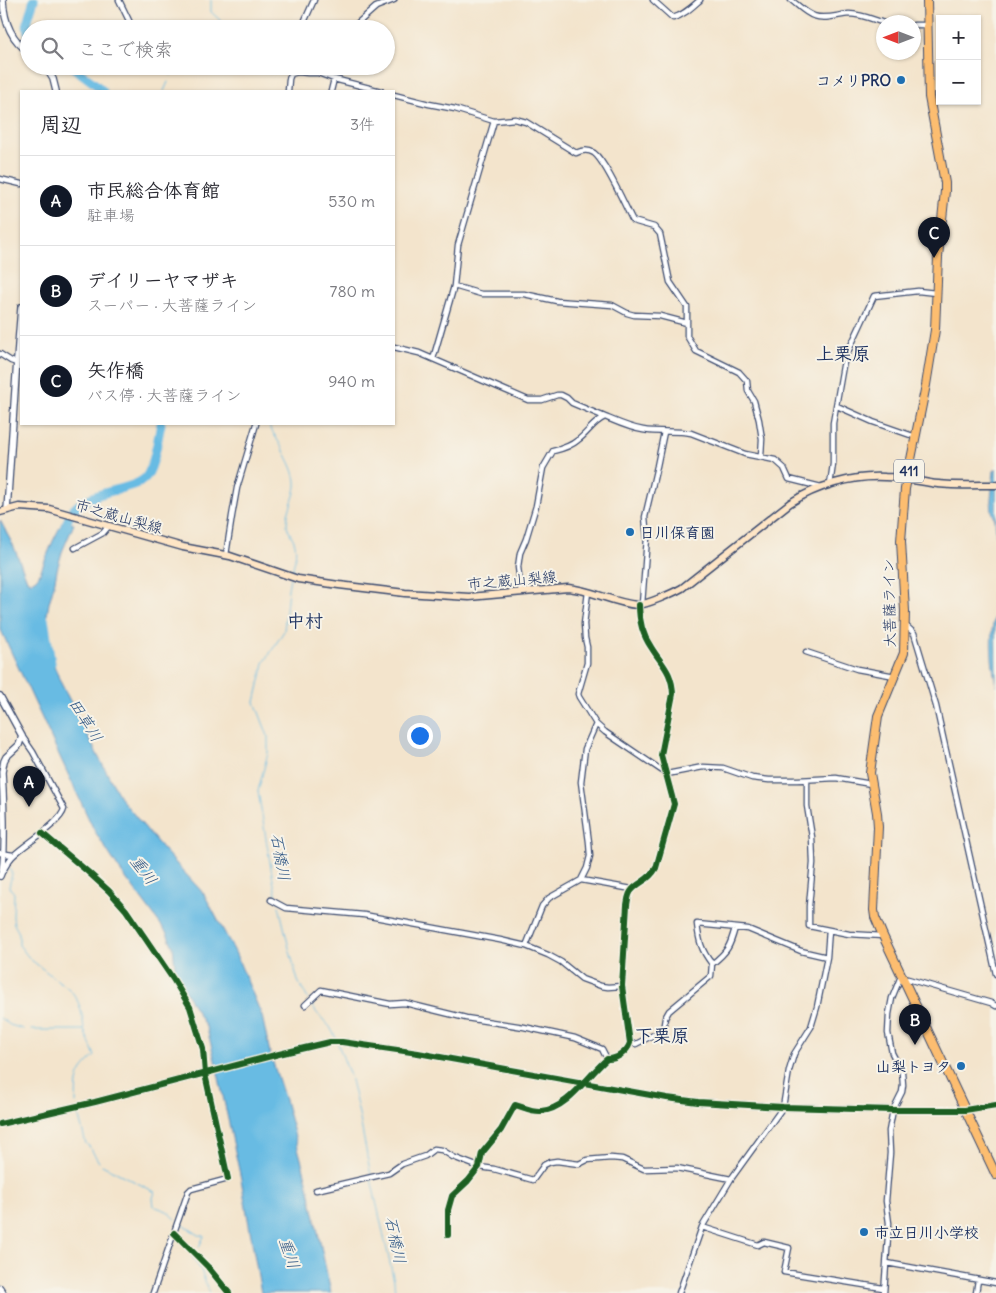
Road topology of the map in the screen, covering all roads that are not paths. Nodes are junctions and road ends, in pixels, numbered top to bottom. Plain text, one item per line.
1 (2, 0) edge
2 (119, 0) edge
3 (314, 0) edge
4 (394, 0) edge
5 (654, 0) edge
6 (700, 0) edge
7 (791, 0) edge
8 (927, 0) edge
9 (2, 13) edge
10 (129, 20) edge
11 (305, 20) edge
12 (361, 20) edge
13 (876, 20) edge
14 (921, 25) edge
15 (927, 25) junction
16 (20, 45) edge
17 (51, 75) edge
18 (291, 75) edge
19 (323, 75) edge
20 (334, 79) junction
21 (56, 90) edge
22 (288, 90) edge
23 (331, 90) edge
24 (377, 90) edge
25 (395, 95) edge
26 (494, 121) junction
27 (0, 179) edge
28 (20, 184) edge
29 (454, 286) junction
30 (936, 293) junction
31 (20, 318) edge
32 (687, 323) junction
33 (395, 347) edge
34 (0, 354) edge
35 (433, 359) junction
36 (16, 363) junction
37 (837, 406) junction
38 (605, 417) junction
39 (256, 425) edge
40 (664, 432) junction
41 (916, 437) junction
42 (761, 456) junction
43 (907, 479) junction
44 (830, 485) junction
45 (996, 485) edge
46 (821, 487) junction
47 (2, 509) edge
48 (108, 527) junction
49 (75, 548) dead end
50 (226, 555) junction
51 (521, 592) junction
52 (588, 592) junction
53 (641, 605) junction
54 (905, 625) junction
55 (806, 652) dead end
56 (895, 676) junction
57 (0, 696) edge
58 (596, 724) junction
59 (22, 736) junction
60 (667, 774) junction
61 (807, 780) junction
62 (871, 784) junction
63 (2, 853) edge
64 (13, 855) junction
65 (1, 874) edge
66 (581, 880) junction
67 (632, 889) junction
68 (271, 900) dead end
69 (735, 928) junction
70 (829, 930) junction
71 (883, 936) junction
72 (526, 946) junction
73 (827, 957) junction
74 (712, 964) junction
75 (996, 974) edge
76 (902, 977) junction
77 (622, 986) junction
78 (305, 1005) dead end
79 (996, 1006) edge
80 (630, 1043) junction
81 (607, 1059) junction
82 (205, 1074) junction
83 (584, 1083) junction
84 (996, 1105) edge
85 (783, 1107) junction
86 (893, 1110) junction
87 (966, 1110) junction
88 (0, 1124) edge
89 (479, 1167) junction
90 (996, 1176) edge
91 (731, 1179) junction
92 (316, 1190) dead end
93 (702, 1227) junction
94 (448, 1235) dead end
95 (887, 1263) junction
96 (978, 1280) junction
97 (996, 1283) edge
98 (0, 1288) edge
99 (883, 1290) edge
100 (3, 1293) edge
101 (153, 1293) edge
102 (680, 1293) edge
103 (976, 1293) edge

1 - 9 street
2 - 10 street
3 - 11 street
4 - 12 street
5 - 6 street
7 - 13 street
8 - 15 highway, 大菩薩ライン / 411
9 - 16 street
14 - 15 street
15 - 30 highway, 大菩薩ライン / 411
17 - 21 street
18 - 22 street
19 - 20 street
20 - 23 street
20 - 24 street
25 - 26 street
26 - 29 street
26 - 32 street
27 - 28 street
29 - 32 street
29 - 35 street
30 - 37 street
30 - 41 highway, 大菩薩ライン / 411
31 - 36 street
32 - 42 street
33 - 35 street
34 - 36 street
35 - 38 street
36 - 47 street
37 - 41 street
37 - 44 street
38 - 40 street
38 - 51 street
39 - 50 street
40 - 42 street
40 - 53 street
41 - 43 highway, 大菩薩ライン / 411
42 - 46 street
43 - 44 main road
43 - 45 main road
43 - 54 highway, 大菩薩ライン / 411
44 - 46 main road
46 - 53 main road
47 - 48 main road, 市之蔵山梨線
48 - 49 street
48 - 50 main road, 市之蔵山梨線
50 - 51 main road, 市之蔵山梨線
51 - 52 main road, 市之蔵山梨線
52 - 53 main road, 市之蔵山梨線
52 - 58 street
53 - 60 street
54 - 56 highway, 大菩薩ライン / 411
54 - 75 street
55 - 56 street
56 - 62 highway, 大菩薩ライン / 411
57 - 59 street
58 - 60 street
58 - 66 street
59 - 63 street
59 - 64 street
60 - 61 street
60 - 67 street
61 - 62 street
61 - 70 street
62 - 71 highway, 大菩薩ライン / 411
63 - 64 street
63 - 65 street
64 - 65 street
66 - 67 street
66 - 72 street
67 - 77 street
68 - 72 street
69 - 73 street
69 - 74 street
69 - 74 street
70 - 71 street
70 - 73 street
71 - 76 highway, 大菩薩ライン / 411
72 - 77 street
73 - 85 street
74 - 80 street
76 - 79 street
76 - 86 street
76 - 87 highway, 大菩薩ライン / 411
77 - 80 street
78 - 81 street
80 - 81 street
81 - 83 street
82 - 83 street
82 - 88 street
82 - 101 street
83 - 85 street
83 - 89 street
84 - 87 street
85 - 86 street
85 - 91 street
86 - 87 street
86 - 95 street
87 - 90 highway, 大菩薩ライン / 411
89 - 91 street
89 - 92 street
89 - 94 street
91 - 93 street
93 - 99 street
93 - 102 street
95 - 96 street
95 - 99 street
96 - 97 street
96 - 103 street
98 - 100 street

